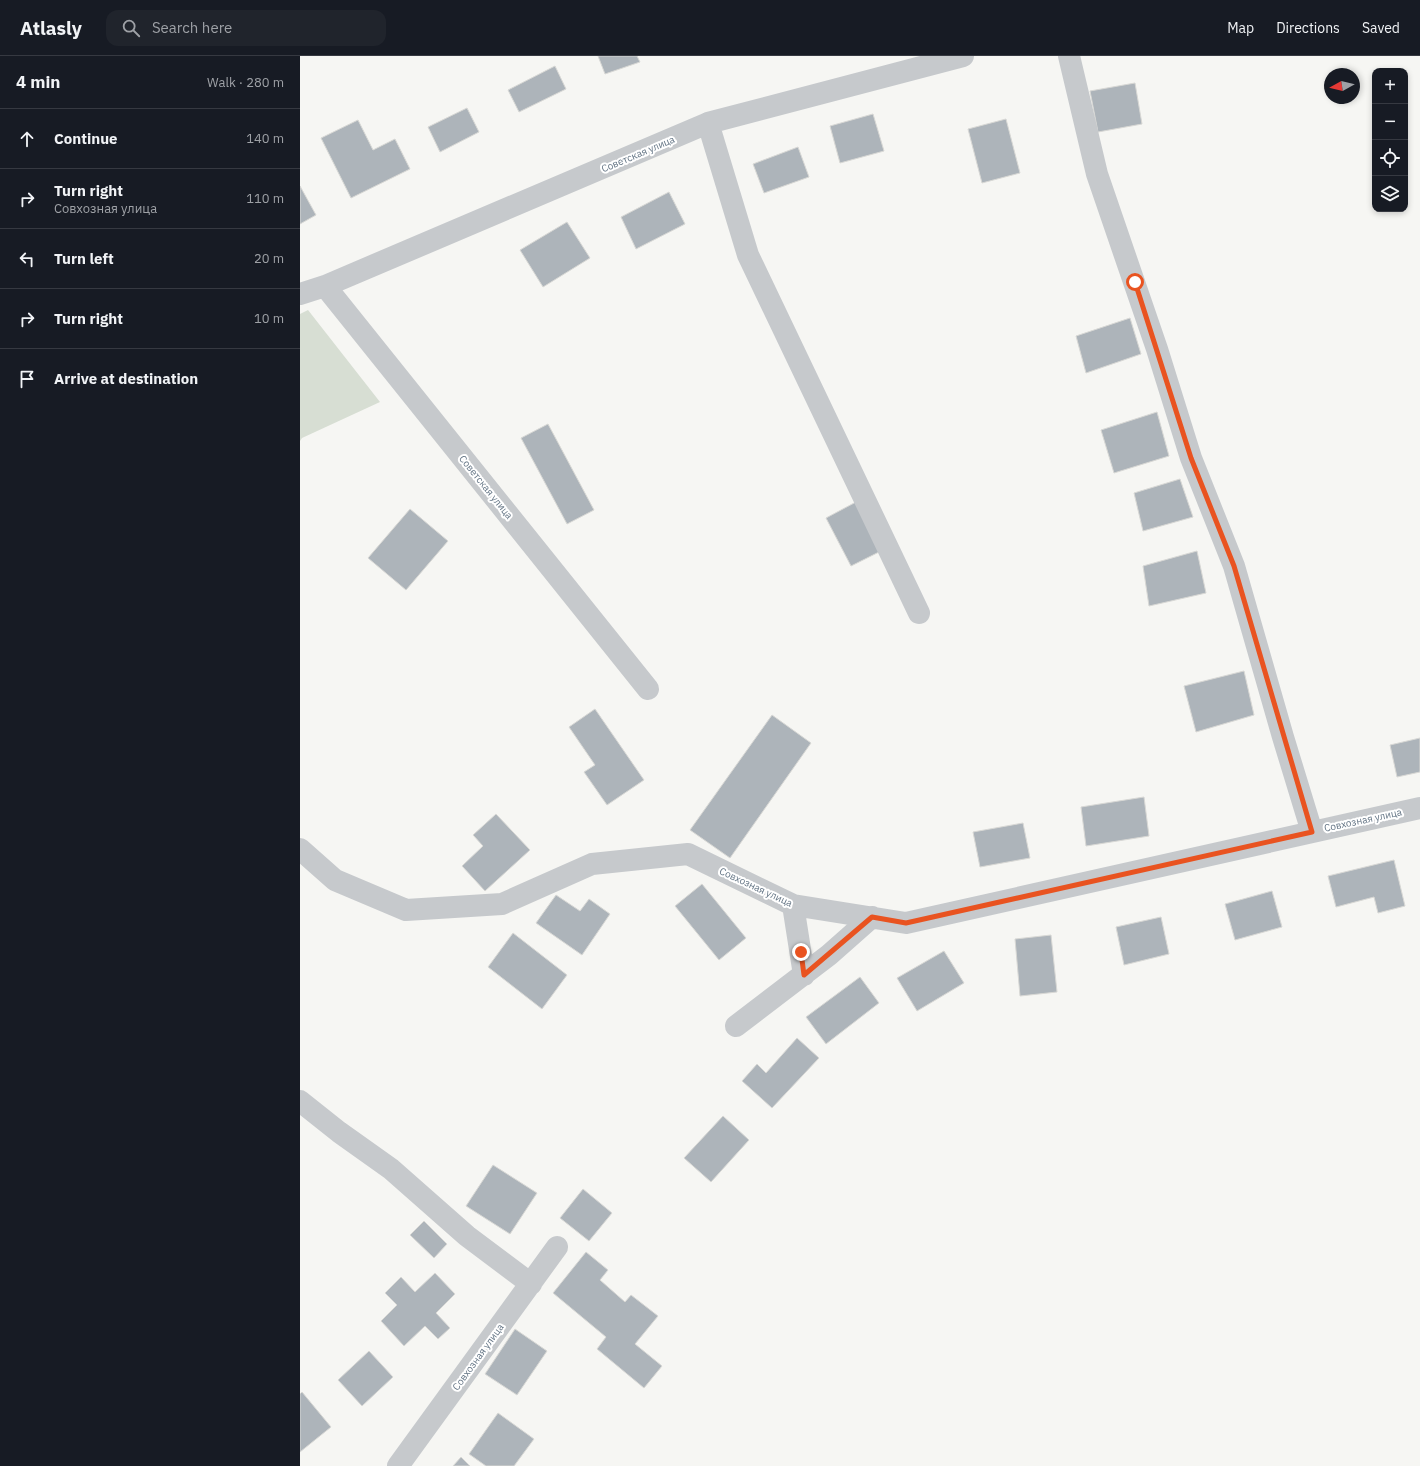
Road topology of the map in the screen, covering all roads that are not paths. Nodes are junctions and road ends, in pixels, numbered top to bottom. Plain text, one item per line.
1 (963, 56) edge
2 (1069, 56) edge
3 (708, 123) junction
4 (325, 286) junction
5 (300, 294) edge
6 (919, 613) dead end
7 (648, 689) dead end
8 (1420, 808) edge
9 (1312, 832) junction
10 (300, 849) edge
11 (793, 905) junction
12 (872, 917) junction
13 (804, 975) junction
14 (736, 1026) dead end
15 (300, 1101) edge
16 (557, 1247) dead end
17 (531, 1284) junction
18 (398, 1466) edge

1 - 3 street, Советская улица
2 - 9 street
3 - 4 street, Советская улица
3 - 6 street
4 - 5 street, Советская улица
4 - 7 street, Советская улица
8 - 9 street, Совхозная улица
9 - 12 street, Совхозная улица
10 - 11 street, Совхозная улица
11 - 12 street, Совхозная улица
11 - 13 street
12 - 13 street
13 - 14 street
15 - 17 street
16 - 17 street, Совхозная улица
17 - 18 street, Совхозная улица

